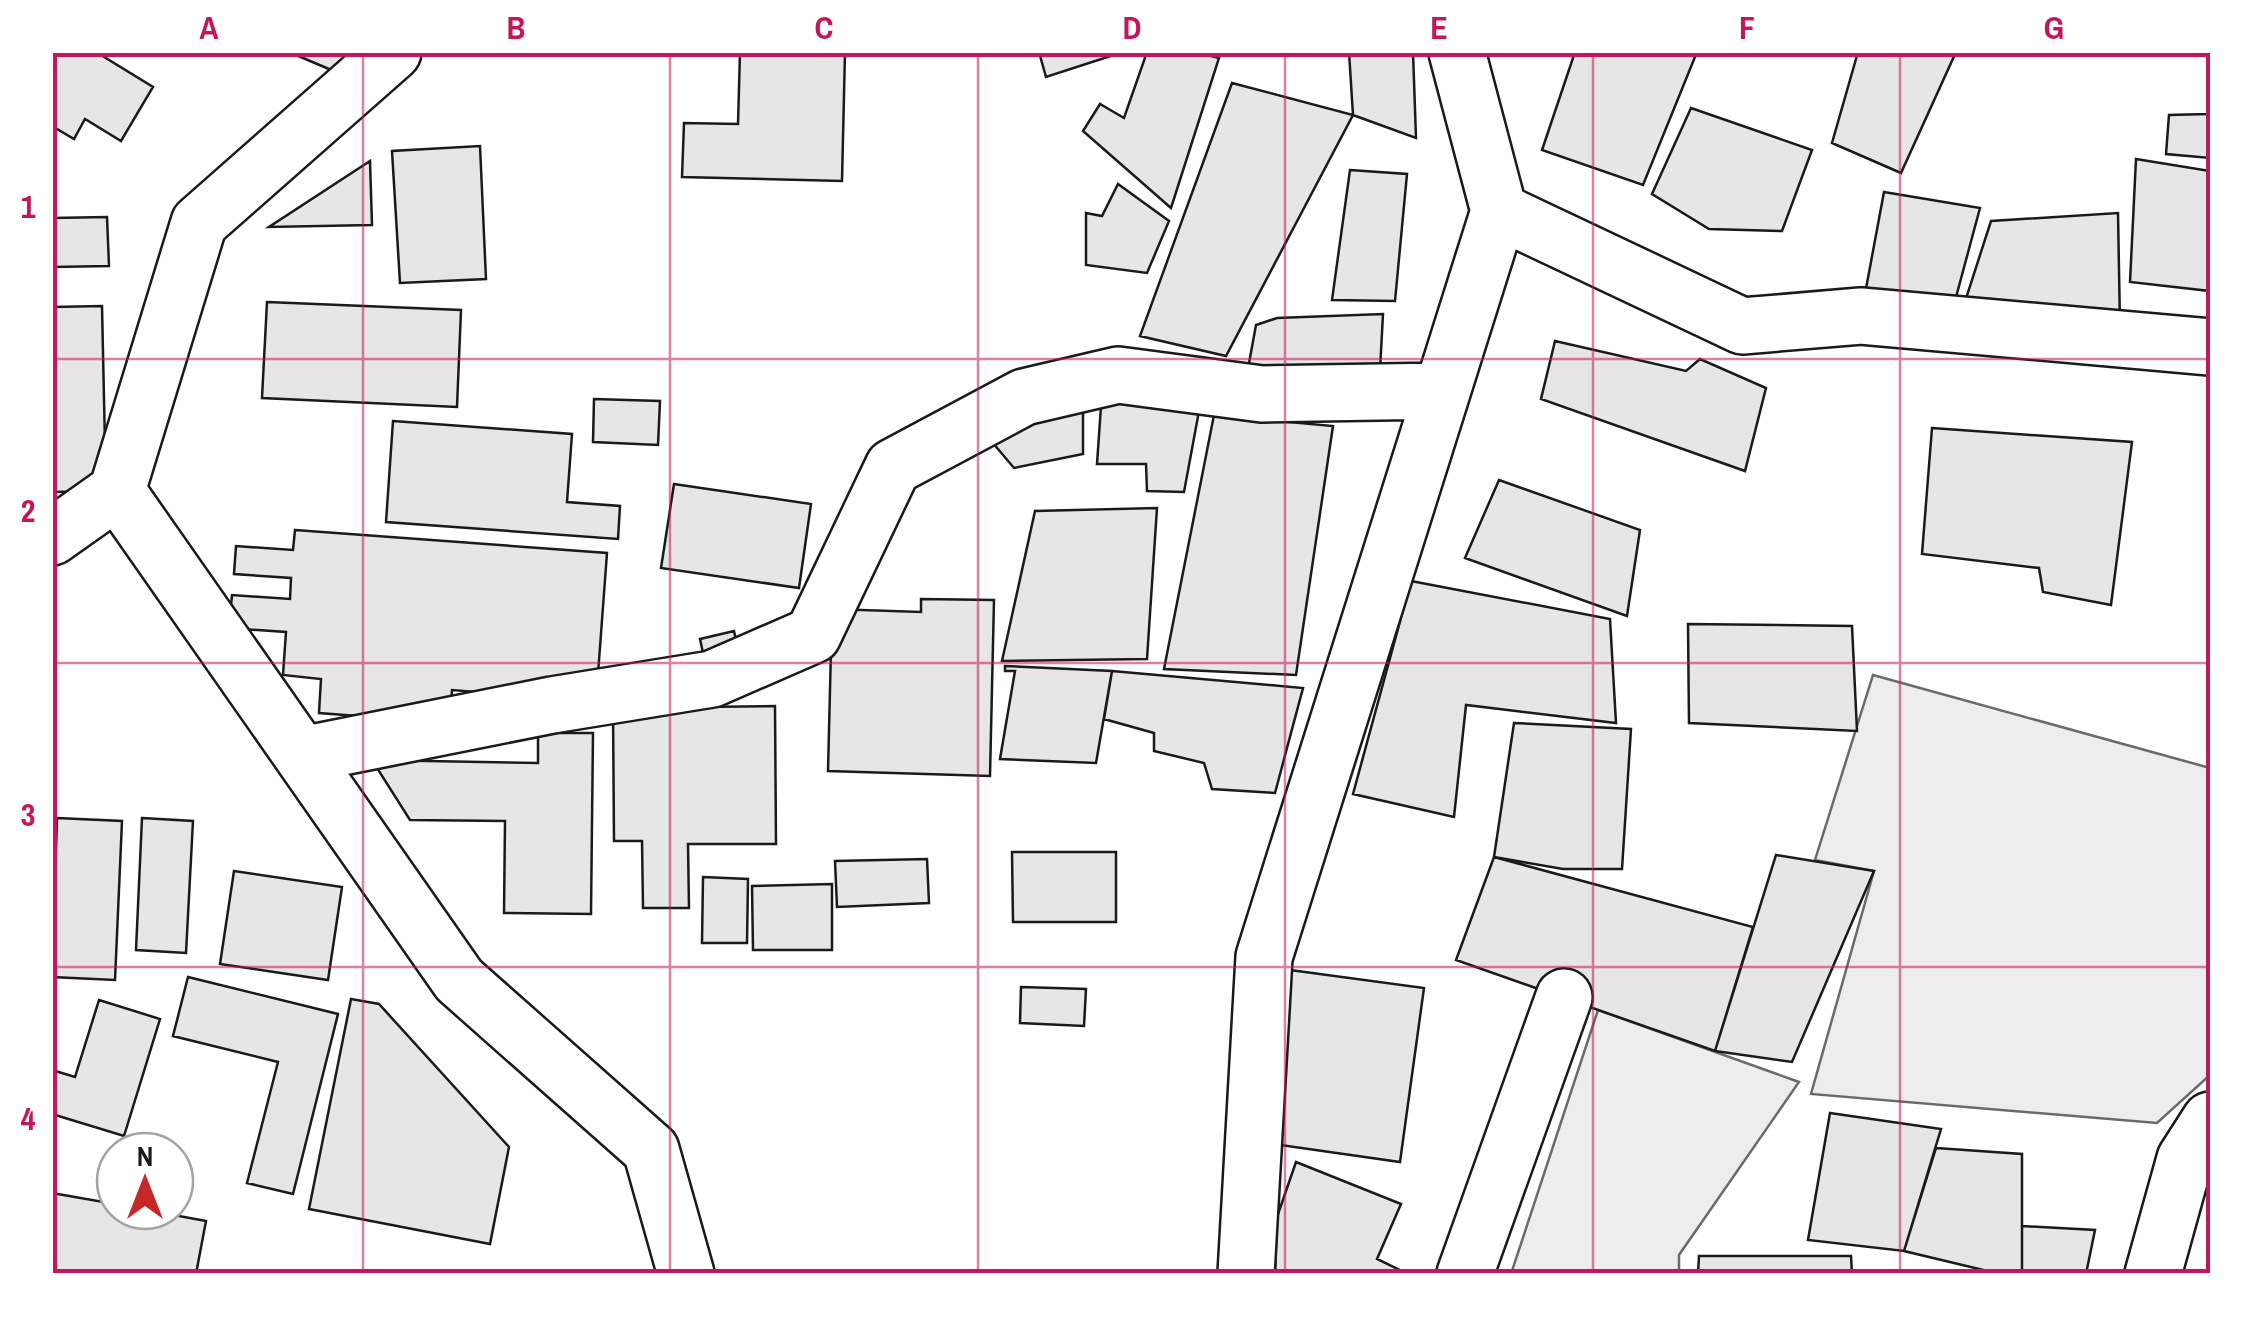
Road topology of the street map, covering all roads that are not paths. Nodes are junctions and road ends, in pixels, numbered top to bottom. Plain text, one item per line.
1 (393, 52) edge
2 (1458, 52) edge
3 (1498, 211) junction
4 (2210, 348) edge
5 (1442, 391) junction
6 (117, 491) junction
7 (52, 537) edge
8 (302, 755) junction
9 (1564, 998) dead end
10 (2210, 1120) edge
11 (686, 1274) edge
12 (1246, 1274) edge
13 (1465, 1274) edge
14 (2154, 1274) edge

1 - 6 street
2 - 3 street
3 - 4 street
3 - 5 street
5 - 8 street
5 - 12 street
6 - 7 street
6 - 8 street
8 - 11 street
9 - 13 street
10 - 14 street

